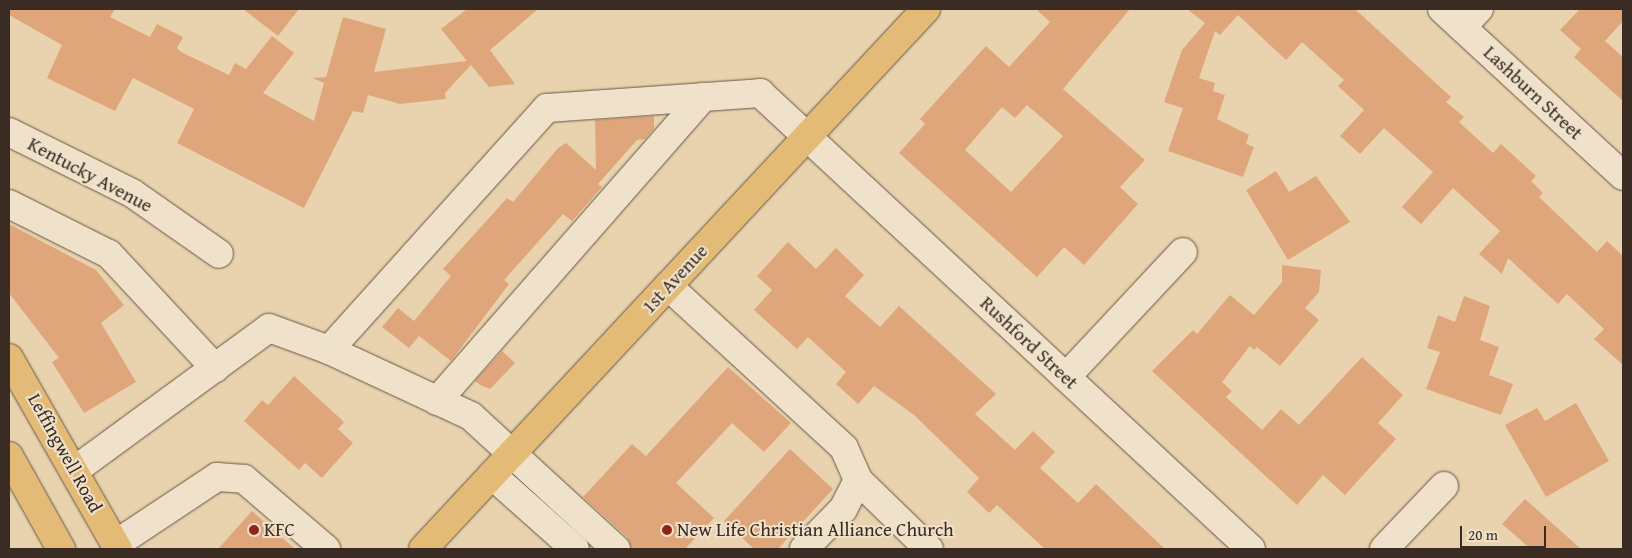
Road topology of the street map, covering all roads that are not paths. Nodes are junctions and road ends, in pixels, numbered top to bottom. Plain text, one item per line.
1 (926, 9) edge
2 (1442, 9) edge
3 (1470, 18) edge
4 (703, 97) junction
5 (9, 132) edge
6 (806, 138) junction
7 (1623, 176) edge
8 (9, 204) edge
9 (1183, 252) dead end
10 (219, 254) dead end
11 (668, 286) junction
12 (329, 350) junction
13 (9, 358) edge
14 (215, 368) junction
15 (1066, 377) junction
16 (437, 401) junction
17 (512, 454) junction
18 (11, 463) edge
19 (75, 470) junction
20 (492, 475) junction
21 (858, 480) junction
22 (1444, 486) dead end
23 (117, 547) edge
24 (61, 549) edge
25 (326, 549) edge
26 (422, 549) edge
27 (575, 549) edge
28 (616, 549) edge
29 (804, 549) edge
30 (930, 549) edge
31 (1251, 549) edge
32 (1384, 549) edge

1 - 6 main road, 1st Avenue
2 - 3 street, Lashburn Street
3 - 7 street, Lashburn Street
4 - 6 street, Rushford Street
4 - 12 street, Rushford Street
4 - 16 street
5 - 10 street, Kentucky Avenue
6 - 11 main road, 1st Avenue
6 - 15 street, Rushford Street
8 - 14 street
9 - 15 street
11 - 17 main road, 1st Avenue
11 - 21 street
12 - 14 street
12 - 16 street
13 - 19 main road, Leffingwell Road
14 - 19 street
15 - 31 street, Rushford Street
16 - 17 street
17 - 20 main road, 1st Avenue
17 - 28 street
18 - 24 main road
19 - 23 main road, Leffingwell Road
20 - 26 main road, 1st Avenue
20 - 27 street
21 - 29 street
21 - 30 street
22 - 32 street
23 - 25 street

